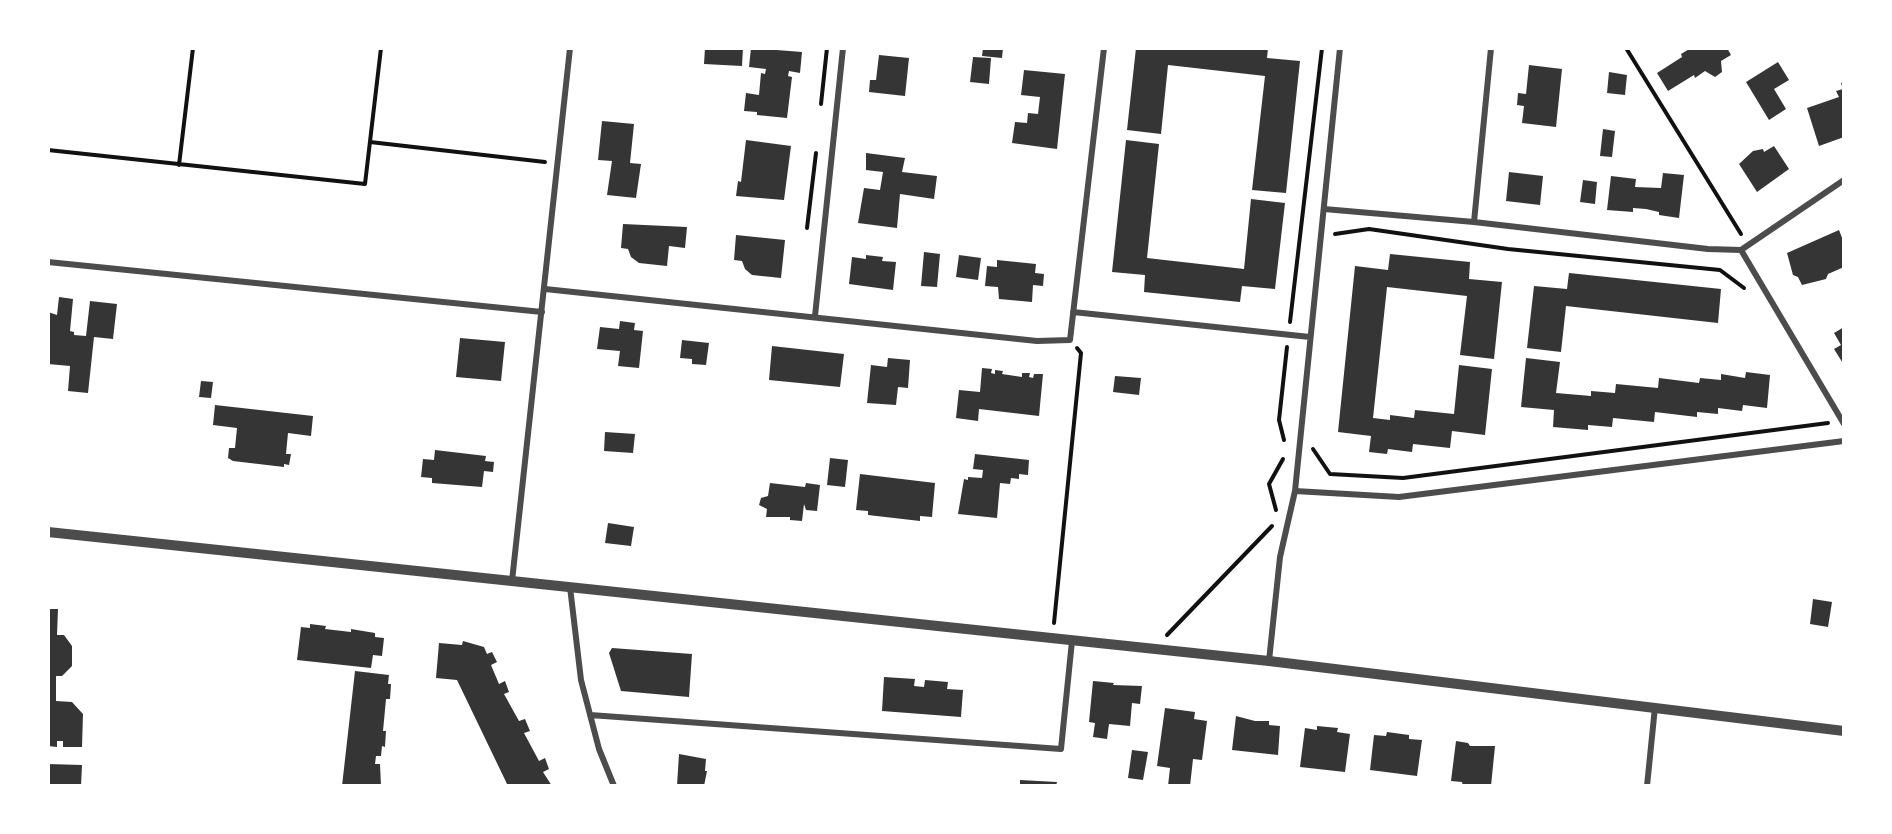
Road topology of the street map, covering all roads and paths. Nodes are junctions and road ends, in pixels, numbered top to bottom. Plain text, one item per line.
1 (193, 48) edge
2 (381, 48) edge
3 (570, 48) edge
4 (827, 48) edge
5 (843, 48) edge
6 (1104, 48) edge
7 (1322, 48) edge
8 (1340, 48) edge
9 (1491, 48) edge
10 (1626, 48) edge
11 (820, 113) dead end
12 (370, 142) junction
13 (817, 146) dead end
14 (48, 150) edge
15 (558, 164) junction
16 (179, 165) junction
17 (1844, 180) edge
18 (1324, 209) junction
19 (1474, 222) junction
20 (807, 228) dead end
21 (1334, 245) dead end
22 (1741, 250) junction
23 (48, 262) edge
24 (1744, 288) dead end
25 (545, 289) junction
26 (542, 312) junction
27 (1073, 312) junction
28 (815, 316) junction
29 (1288, 335) junction
30 (1310, 337) junction
31 (1070, 340) junction
32 (1843, 423) edge
33 (1844, 441) edge
34 (1299, 443) junction
35 (1284, 452) dead end
36 (1295, 491) junction
37 (1275, 516) dead end
38 (1274, 523) dead end
39 (48, 532) edge
40 (512, 581) junction
41 (570, 587) junction
42 (1164, 638) dead end
43 (1052, 639) junction
44 (1072, 641) junction
45 (1269, 661) junction
46 (1655, 707) junction
47 (590, 715) junction
48 (1844, 731) edge
49 (614, 786) edge
50 (1647, 786) edge

1 - 16 path
2 - 12 path
3 - 15 street
4 - 11 path
5 - 28 street
6 - 27 street
7 - 29 path
8 - 18 street
9 - 19 street
10 - 22 path
12 - 15 path
12 - 16 path
13 - 20 path
14 - 16 path
15 - 25 street
17 - 22 street
18 - 19 street
18 - 30 street
19 - 22 street
21 - 24 path
22 - 32 street
23 - 26 street
25 - 26 street
25 - 28 street
26 - 40 street
27 - 29 street
27 - 31 street
28 - 31 street
29 - 30 street
29 - 34 path
30 - 34 street
31 - 43 path
32 - 34 path
33 - 36 street
34 - 36 street
35 - 37 path
36 - 45 street
38 - 42 path
39 - 40 street
40 - 41 street
41 - 43 street
41 - 47 street
43 - 44 street
44 - 45 street
44 - 47 street
45 - 46 street
46 - 48 street
46 - 50 street
47 - 49 street

